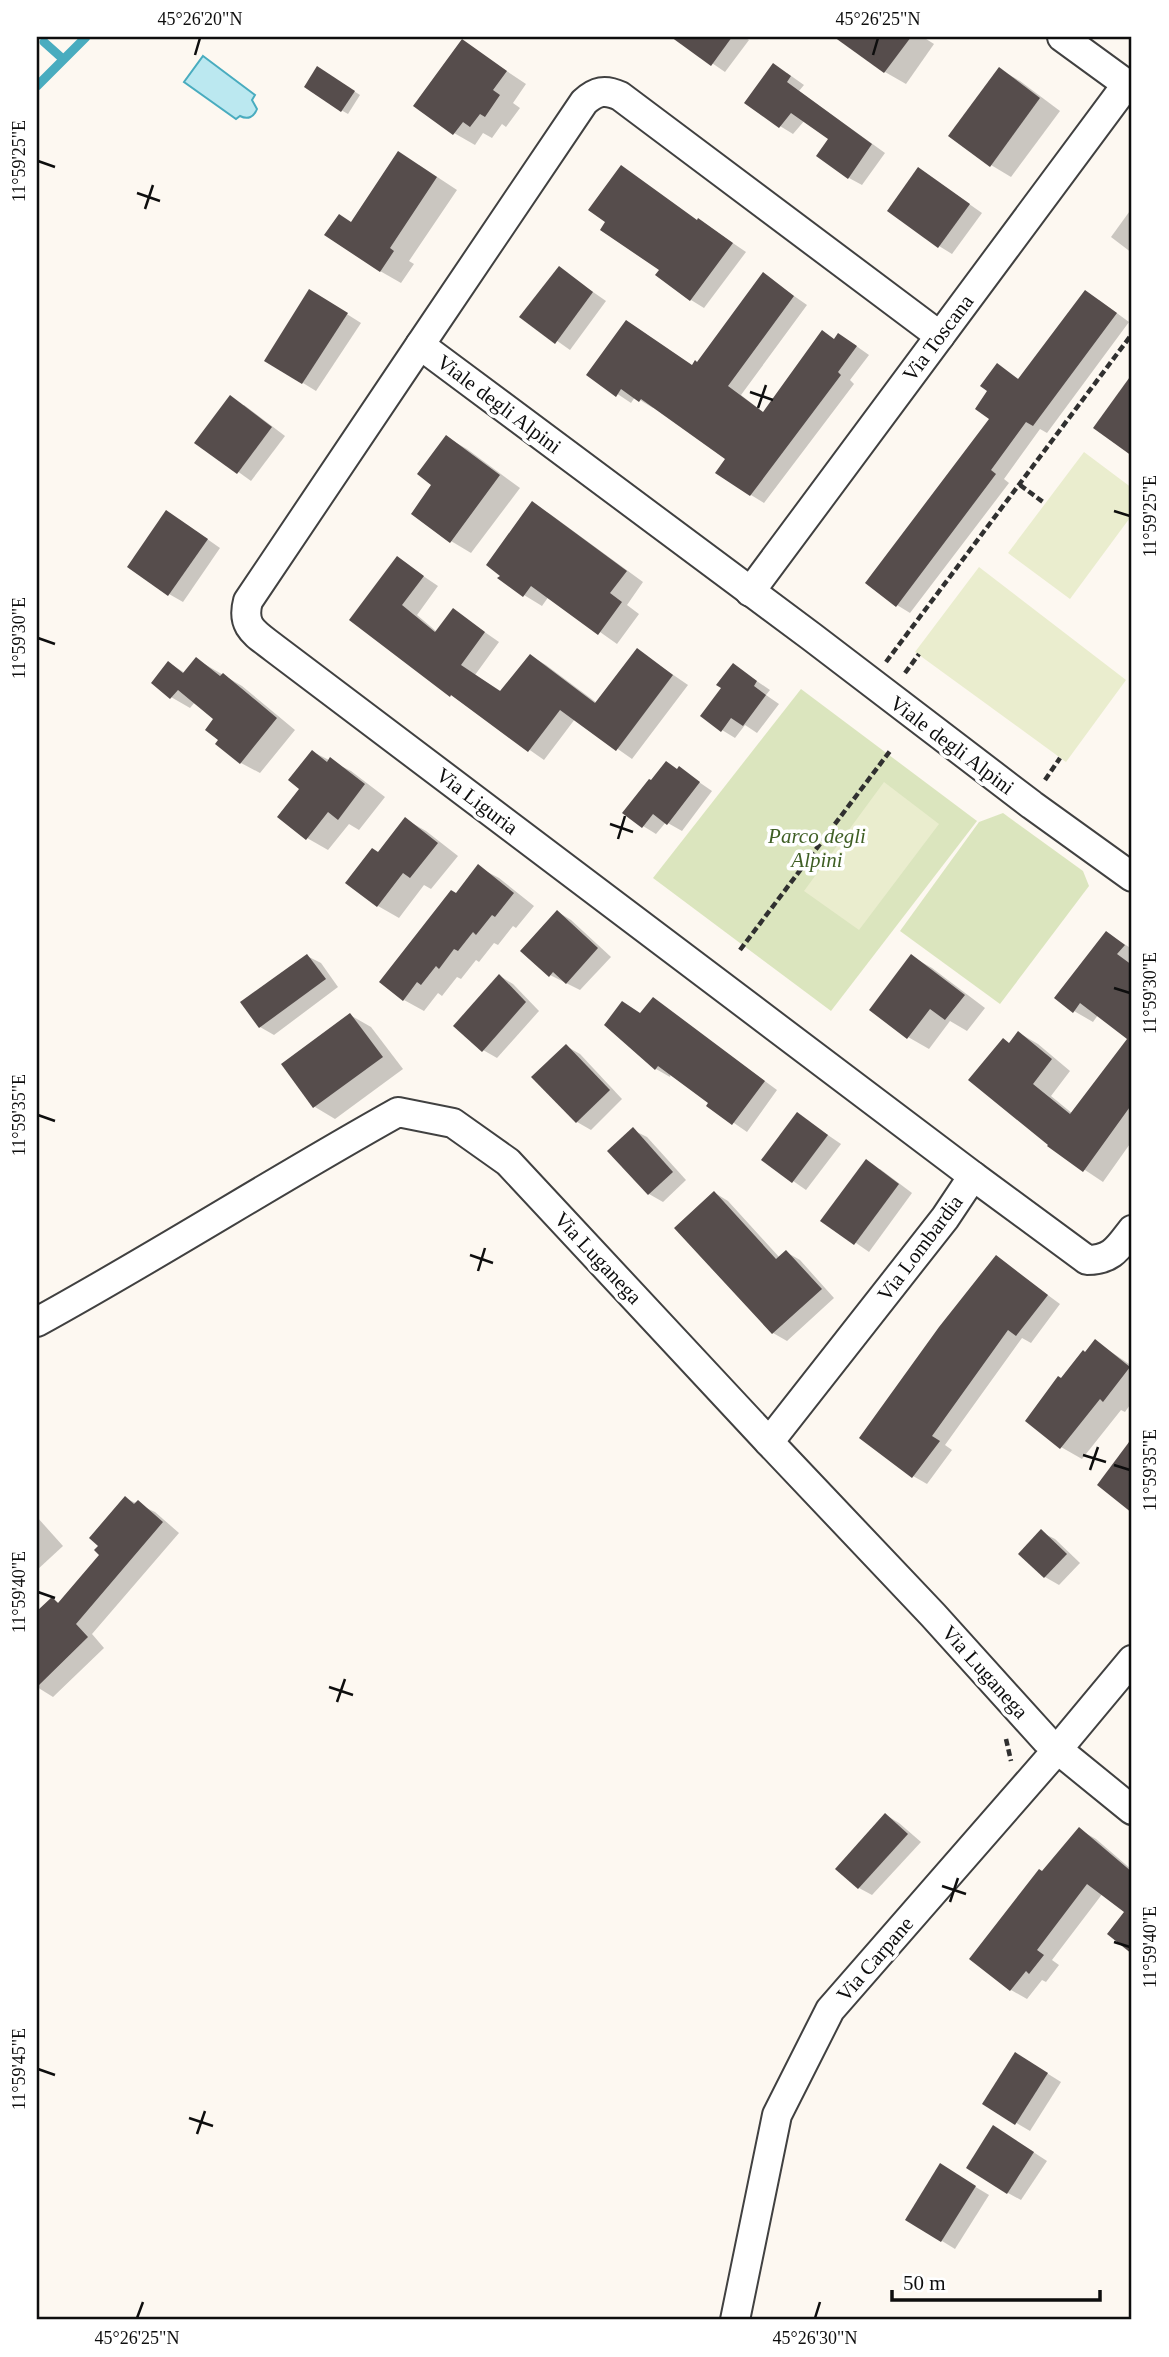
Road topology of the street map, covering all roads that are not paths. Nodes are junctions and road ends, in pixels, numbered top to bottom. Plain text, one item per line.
1 (1075, 40) edge
2 (1130, 86) edge
3 (940, 336) junction
4 (420, 345) junction
5 (750, 592) junction
6 (1132, 877) edge
7 (973, 1176) junction
8 (1132, 1230) edge
9 (37, 1322) edge
10 (769, 1443) junction
11 (1132, 1660) edge
12 (1057, 1749) junction
13 (1132, 1810) edge
14 (735, 2320) edge

1 - 2 street
2 - 3 street, Via Toscana
3 - 4 street, Viale degli Alpini
3 - 5 street, Via Toscana
4 - 5 street, Viale degli Alpini
4 - 7 street, Via Liguria
5 - 6 street, Viale degli Alpini
7 - 8 street, Via Lombardia
7 - 10 street, Via Lombardia
9 - 10 street, Via Luganega
10 - 12 street, Via Luganega
11 - 12 street, Via Carpane
12 - 13 street, Via Luganega
12 - 14 street, Via Carpane

